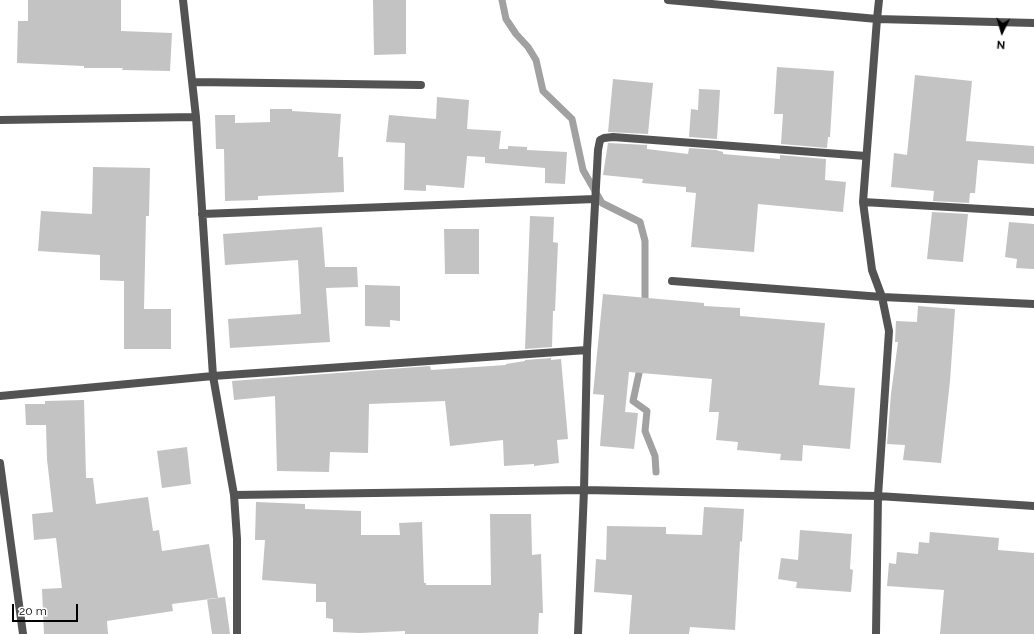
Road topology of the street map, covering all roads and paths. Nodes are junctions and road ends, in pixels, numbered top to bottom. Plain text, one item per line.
1 (184, 0) edge
2 (668, 0) edge
3 (880, 0) edge
4 (877, 19) junction
5 (1034, 23) edge
6 (193, 82) junction
7 (421, 85) dead end
8 (196, 117) junction
9 (0, 120) edge
10 (866, 156) junction
11 (595, 199) junction
12 (863, 202) junction
13 (1034, 212) edge
14 (202, 214) junction
15 (672, 281) dead end
16 (882, 297) junction
17 (1034, 304) edge
18 (587, 350) junction
19 (213, 376) junction
20 (0, 396) edge
21 (0, 463) edge
22 (584, 490) junction
23 (234, 495) junction
24 (878, 496) junction
25 (1034, 506) edge
26 (23, 634) edge
27 (237, 634) edge
28 (578, 634) edge
29 (876, 634) edge

1 - 6 street
2 - 4 street
3 - 4 street
4 - 5 street
4 - 10 street
6 - 7 street
6 - 8 street
8 - 9 street
8 - 14 street
10 - 11 street
10 - 12 street
11 - 14 street
11 - 18 street
12 - 13 street
12 - 16 street
14 - 19 street
15 - 16 street
16 - 17 street
16 - 24 street
18 - 19 street
18 - 22 street
19 - 20 street
19 - 23 street
21 - 26 street
22 - 23 street
22 - 24 street
22 - 28 street
23 - 27 street
24 - 25 street
24 - 29 street

